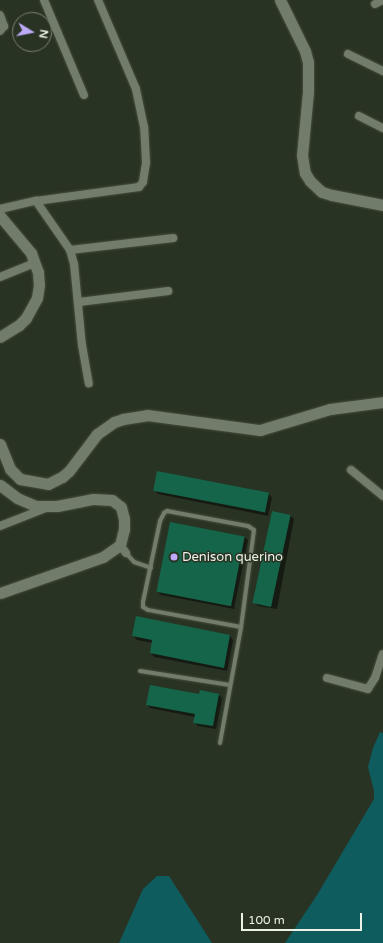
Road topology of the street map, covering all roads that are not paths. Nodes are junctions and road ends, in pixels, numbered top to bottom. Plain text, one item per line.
1 (44, 0) edge
2 (98, 0) edge
3 (280, 0) edge
4 (383, 0) edge
5 (374, 4) dead end
6 (0, 16) edge
7 (0, 31) edge
8 (348, 54) dead end
9 (383, 71) edge
10 (84, 95) dead end
11 (359, 116) dead end
12 (383, 128) edge
13 (36, 201) junction
14 (383, 205) edge
15 (0, 209) edge
16 (0, 216) edge
17 (173, 238) dead end
18 (70, 250) junction
19 (35, 263) junction
20 (0, 277) edge
21 (168, 291) dead end
22 (79, 302) junction
23 (0, 337) edge
24 (89, 383) dead end
25 (382, 404) edge
26 (0, 444) edge
27 (351, 470) dead end
28 (0, 485) edge
29 (383, 496) edge
30 (49, 507) junction
31 (0, 526) edge
32 (123, 549) junction
33 (151, 568) junction
34 (0, 593) edge
35 (241, 627) junction
36 (383, 654) edge
37 (140, 671) dead end
38 (327, 678) dead end
39 (230, 685) junction
40 (220, 743) dead end

1 - 10 street
2 - 13 street
3 - 14 main road
4 - 5 street
6 - 7 street
8 - 9 street
11 - 12 street
13 - 15 street
13 - 18 street
16 - 19 main road
17 - 18 street
18 - 22 street
19 - 20 street
19 - 23 main road
21 - 22 street
22 - 24 street
25 - 26 main road
27 - 29 street
28 - 30 main road
30 - 31 street
30 - 32 main road
32 - 33 lane
32 - 34 main road
33 - 35 lane
33 - 35 lane
35 - 39 lane
36 - 38 street
37 - 39 lane
39 - 40 lane

